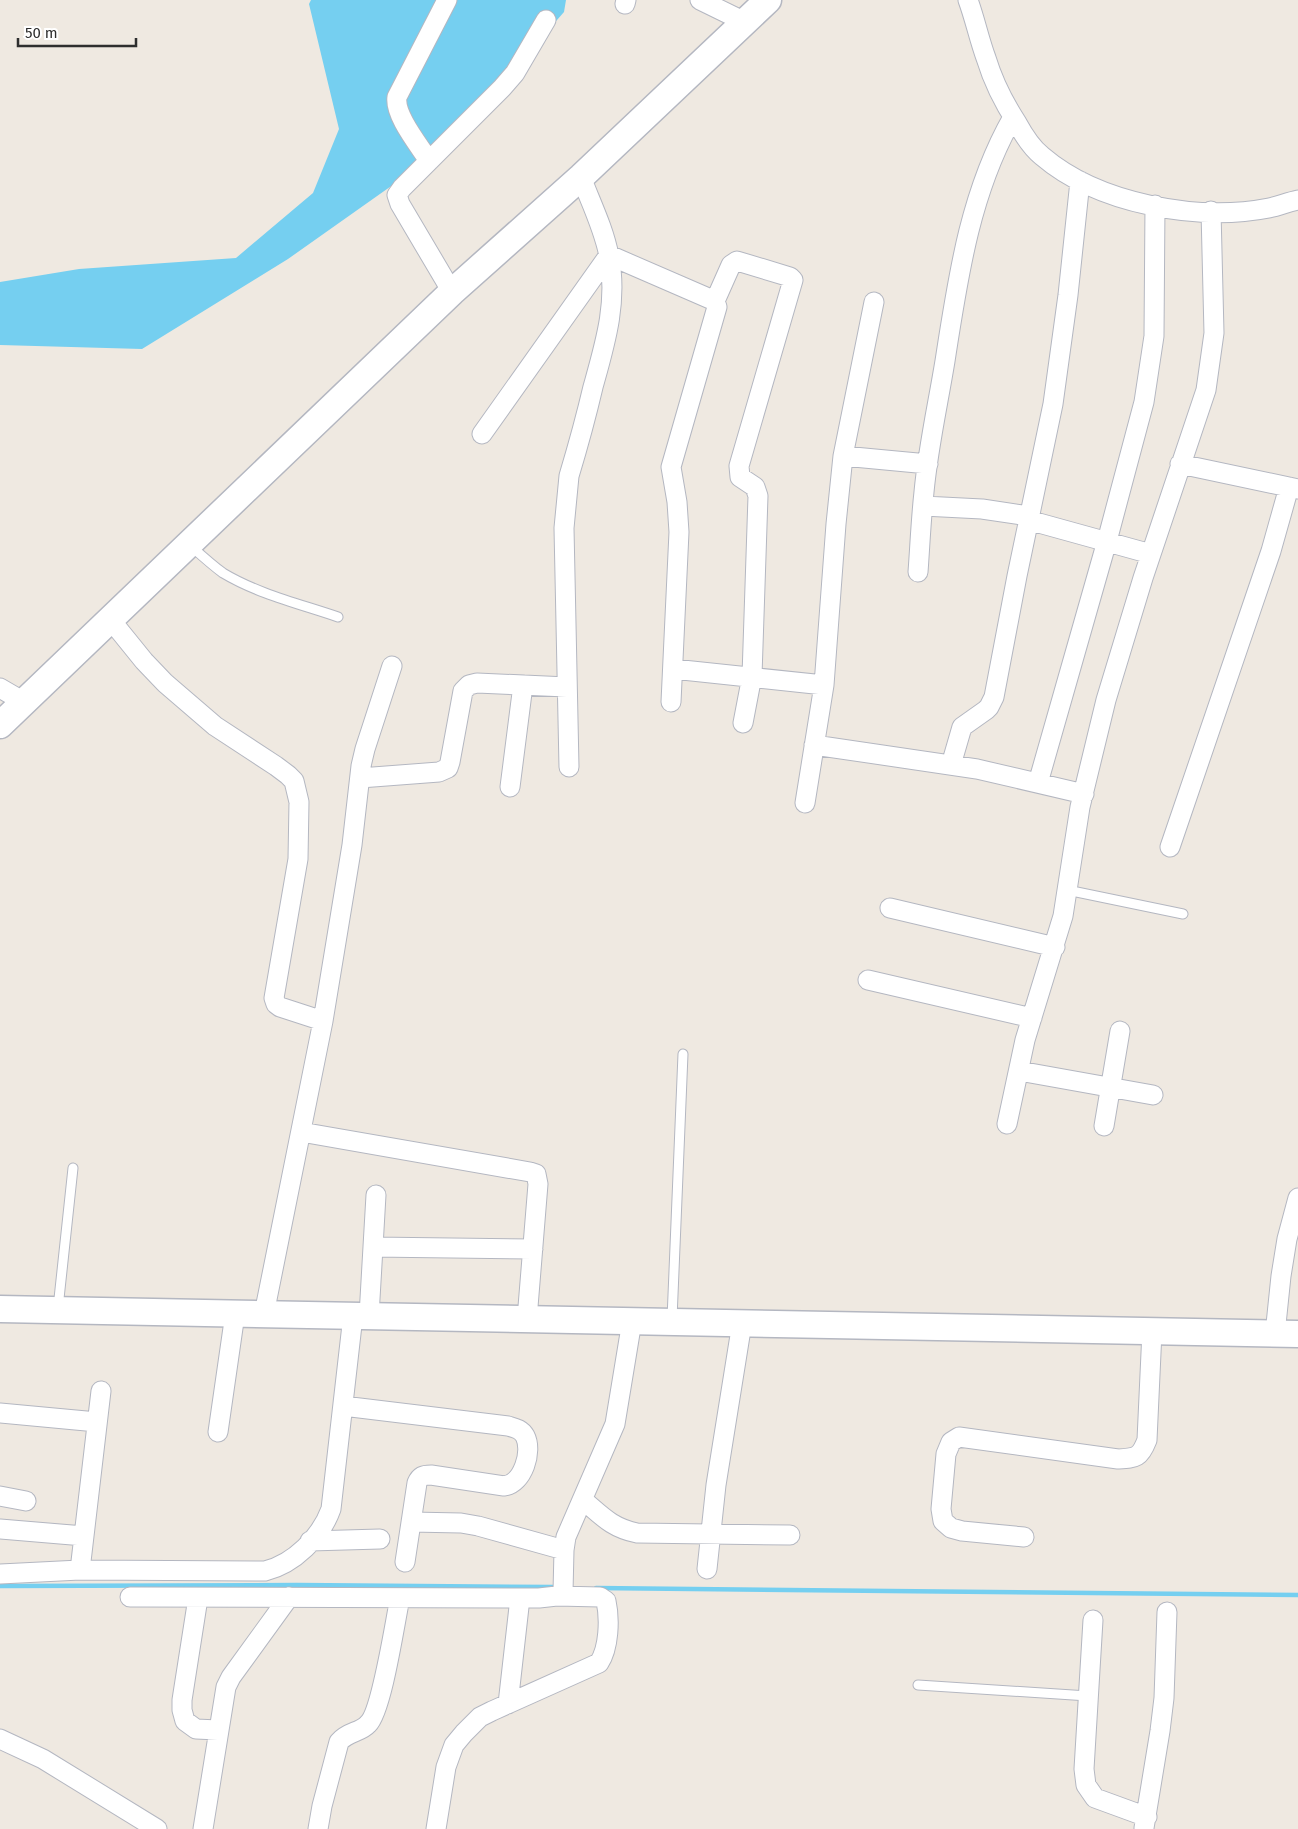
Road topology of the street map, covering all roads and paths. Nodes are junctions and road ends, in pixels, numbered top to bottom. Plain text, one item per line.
1 (447, 0) edge
2 (700, 0) edge
3 (768, 0) edge
4 (968, 0) edge
5 (546, 20) dead end
6 (745, 22) junction
7 (1013, 118) junction
8 (429, 161) junction
9 (581, 177) junction
10 (1080, 181) junction
11 (1298, 200) edge
12 (1155, 205) junction
13 (1211, 211) junction
14 (609, 255) junction
15 (452, 292) junction
16 (715, 301) junction
17 (874, 302) dead end
18 (482, 434) dead end
19 (843, 456) junction
20 (928, 464) junction
21 (1180, 464) junction
22 (1293, 488) edge
23 (923, 506) junction
24 (1029, 518) junction
25 (1107, 541) junction
26 (188, 544) junction
27 (1151, 554) junction
28 (918, 572) dead end
29 (338, 617) dead end
30 (110, 619) junction
31 (392, 666) dead end
32 (673, 669) junction
33 (752, 676) junction
34 (523, 685) junction
35 (824, 685) junction
36 (567, 687) junction
37 (0, 688) edge
38 (24, 702) junction
39 (671, 702) dead end
40 (743, 723) dead end
41 (0, 725) edge
42 (814, 745) junction
43 (950, 765) junction
44 (569, 767) dead end
45 (360, 778) junction
46 (1038, 783) junction
47 (510, 787) dead end
48 (1084, 794) junction
49 (805, 803) dead end
50 (1170, 847) dead end
51 (1067, 890) junction
52 (890, 908) dead end
53 (1183, 914) dead end
54 (1055, 947) junction
55 (868, 980) dead end
56 (1032, 1018) junction
57 (323, 1021) junction
58 (1120, 1031) dead end
59 (683, 1054) dead end
60 (1019, 1071) junction
61 (1109, 1087) junction
62 (1153, 1095) dead end
63 (1008, 1124) dead end
64 (1104, 1126) dead end
65 (301, 1132) junction
66 (73, 1168) dead end
67 (376, 1195) dead end
68 (1298, 1198) edge
69 (373, 1247) junction
70 (533, 1249) junction
71 (0, 1309) edge
72 (58, 1310) junction
73 (235, 1314) junction
74 (264, 1314) junction
75 (361, 1316) junction
76 (527, 1320) junction
77 (632, 1322) junction
78 (672, 1322) junction
79 (742, 1323) junction
80 (1152, 1331) junction
81 (1287, 1334) edge
82 (101, 1392) dead end
83 (343, 1406) junction
84 (0, 1413) edge
85 (97, 1422) junction
86 (218, 1432) dead end
87 (0, 1496) edge
88 (583, 1500) junction
89 (26, 1501) dead end
90 (411, 1522) junction
91 (0, 1530) edge
92 (711, 1534) junction
93 (790, 1535) dead end
94 (84, 1536) junction
95 (1024, 1537) dead end
96 (380, 1540) dead end
97 (310, 1541) junction
98 (564, 1550) junction
99 (405, 1562) dead end
100 (707, 1569) dead end
101 (80, 1570) junction
102 (0, 1574) edge
103 (561, 1589) junction
104 (289, 1597) junction
105 (130, 1598) dead end
106 (198, 1598) junction
107 (400, 1598) junction
108 (520, 1598) junction
109 (1167, 1612) dead end
110 (1093, 1620) dead end
111 (918, 1685) dead end
112 (1088, 1696) junction
113 (508, 1704) junction
114 (218, 1730) junction
115 (0, 1739) edge
116 (1145, 1823) edge
117 (157, 1829) edge
118 (203, 1829) edge
119 (318, 1829) edge
120 (436, 1829) edge

1 - 8 street
2 - 6 street
3 - 6 street
4 - 7 street
5 - 8 street
6 - 9 street
7 - 10 street
7 - 20 street
8 - 15 street
9 - 14 street
9 - 15 street
10 - 12 street
10 - 24 street
11 - 13 street
12 - 13 street
12 - 25 street
13 - 21 street
14 - 16 street
14 - 18 street
14 - 36 street
15 - 26 street
16 - 32 street
16 - 33 street
17 - 19 street
19 - 20 street
19 - 35 street
20 - 23 street
21 - 22 street
21 - 27 street
22 - 50 street
23 - 24 street
23 - 28 street
24 - 25 street
24 - 43 street
25 - 27 street
25 - 46 street
26 - 29 lane
26 - 30 street
27 - 48 street
30 - 38 street
30 - 57 street
31 - 45 street
32 - 33 street
32 - 39 street
33 - 35 street
33 - 40 street
34 - 36 street
34 - 45 street
34 - 47 street
35 - 42 street
36 - 44 street
37 - 38 street
38 - 41 street
42 - 43 street
42 - 49 street
43 - 46 street
45 - 57 street
46 - 48 street
48 - 51 street
51 - 53 lane
51 - 54 street
52 - 54 street
54 - 56 street
55 - 56 street
56 - 60 street
57 - 65 street
58 - 61 street
59 - 78 lane
60 - 61 street
60 - 63 street
61 - 62 street
61 - 64 street
65 - 70 street
65 - 74 street
66 - 72 lane
67 - 69 street
68 - 81 street
69 - 70 street
69 - 75 street
70 - 76 street
71 - 72 street
72 - 73 street
73 - 74 street
73 - 86 street
74 - 75 street
75 - 76 street
75 - 83 street
76 - 77 street
77 - 78 street
77 - 88 street
78 - 79 street
79 - 80 street
79 - 92 street
80 - 81 street
80 - 95 street
82 - 85 street
83 - 90 street
83 - 97 street
84 - 85 street
85 - 94 street
87 - 89 street
88 - 92 street
88 - 98 street
90 - 98 street
90 - 99 street
91 - 94 street
92 - 93 street
92 - 100 street
94 - 101 street
96 - 97 street
97 - 101 street
98 - 103 street
101 - 102 street
103 - 108 street
103 - 113 street
104 - 106 street
104 - 107 street
104 - 114 street
105 - 106 street
106 - 114 street
107 - 108 street
107 - 119 street
108 - 113 street
109 - 116 street
110 - 112 street
111 - 112 lane
112 - 116 street
113 - 120 street
114 - 118 street
115 - 117 street

